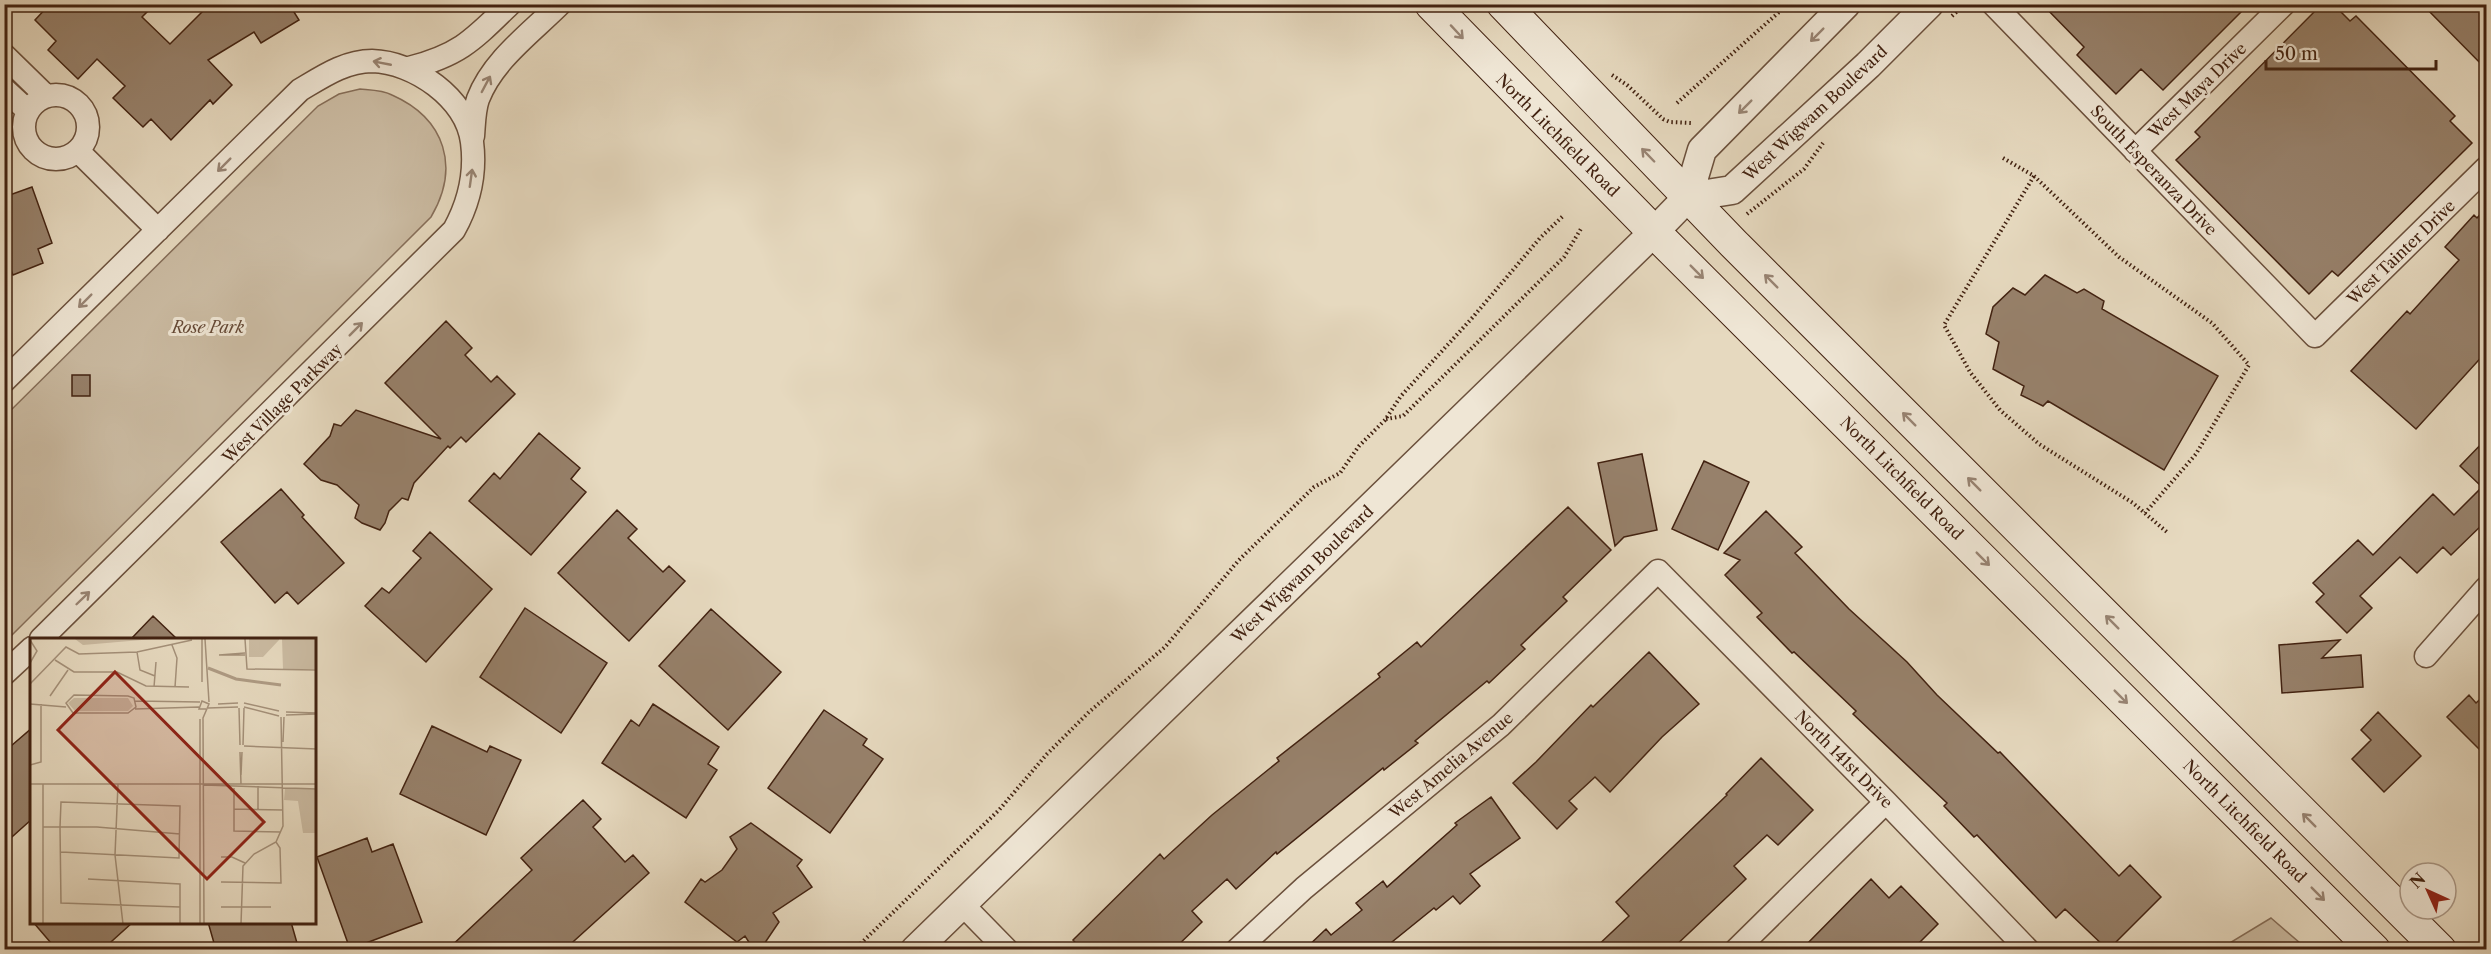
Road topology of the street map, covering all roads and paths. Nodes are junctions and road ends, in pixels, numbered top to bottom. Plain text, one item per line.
1 (510, 4) edge
2 (560, 4) edge
3 (1431, 4) edge
4 (1503, 4) edge
5 (1788, 4) edge
6 (1846, 4) edge
7 (1929, 4) edge
8 (1993, 4) edge
9 (2284, 4) edge
10 (4, 55) edge
11 (409, 68) junction
12 (1608, 73) dead end
13 (4, 88) edge
14 (46, 96) junction
15 (1677, 102) dead end
16 (28, 111) junction
17 (1696, 122) dead end
18 (472, 140) junction
19 (78, 150) junction
20 (2135, 151) junction
21 (2003, 158) dead end
22 (2487, 168) edge
23 (2034, 176) junction
24 (1688, 197) junction
25 (1563, 216) dead end
26 (1582, 227) dead end
27 (158, 230) junction
28 (1654, 232) junction
29 (2315, 336) joint
30 (4, 381) edge
31 (1385, 420) junction
32 (2145, 513) junction
33 (2168, 533) dead end
34 (1658, 571) joint
35 (2487, 588) edge
36 (42, 638) edge
37 (30, 650) edge
38 (2426, 656) dead end
39 (4, 674) edge
40 (1886, 802) junction
41 (962, 903) junction
42 (854, 950) edge
43 (915, 950) edge
44 (1007, 950) edge
45 (1237, 950) edge
46 (1736, 950) edge
47 (2028, 950) edge
48 (2374, 950) edge
49 (2440, 950) edge

1 - 11 street, West Village Parkway
18 -> 2 street, West Village Parkway
3 -> 28 main road, North Litchfield Road
24 -> 4 main road
5 - 15 path
6 -> 24 street, West Wigwam Boulevard
7 - 24 street, West Wigwam Boulevard
8 - 20 street, South Esperanza Drive
9 - 20 street, West Maya Drive
10 - 14 street
11 - 18 street, West Village Parkway
11 -> 27 street, West Village Parkway
12 - 17 path
13 - 16 street
14 - 16 street
14 - 19 street
16 - 19 street
36 -> 18 street, West Village Parkway
19 - 27 street
20 - 29 street, South Esperanza Drive
21 - 23 path
22 - 29 street, West Tainter Drive
23 - 32 path
23 - 32 path
24 - 28 street, West Wigwam Boulevard
49 -> 24 main road
25 - 31 path
26 - 31 path
27 -> 30 street, West Village Parkway
28 - 41 street, West Wigwam Boulevard
28 -> 48 main road, North Litchfield Road
31 - 42 path
32 - 33 path
34 - 40 street, North 141st Drive
34 - 45 street, West Amelia Avenue
35 - 38 street
37 - 39 street
40 - 46 street
40 - 47 street, North 141st Drive
41 - 43 street, West Wigwam Boulevard
41 - 44 street

